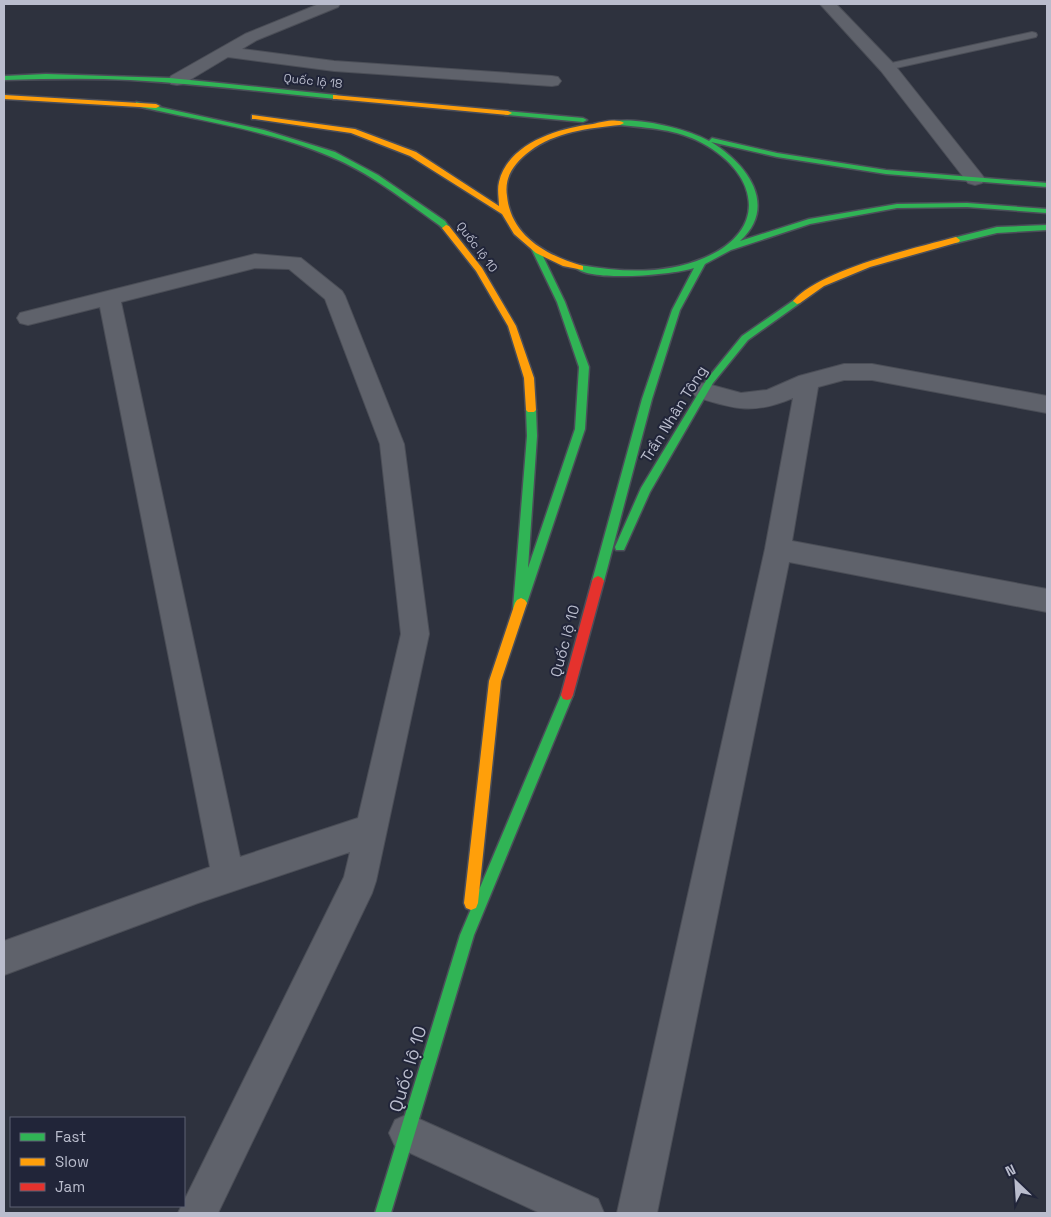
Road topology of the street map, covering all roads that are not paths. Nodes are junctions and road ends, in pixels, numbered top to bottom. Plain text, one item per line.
1 (332, 4) edge
2 (828, 4) edge
3 (1032, 34) dead end
4 (224, 52) junction
5 (887, 67) junction
6 (4, 78) edge
7 (177, 80) junction
8 (552, 81) dead end
9 (4, 97) edge
10 (139, 104) junction
11 (620, 123) junction
12 (686, 133) junction
13 (975, 179) junction
14 (1047, 185) edge
15 (1047, 211) edge
16 (504, 212) junction
17 (1047, 227) edge
18 (730, 247) junction
19 (535, 248) junction
20 (701, 263) junction
21 (109, 298) junction
22 (28, 318) dead end
23 (807, 382) junction
24 (704, 391) junction
25 (1047, 405) edge
26 (778, 549) junction
27 (1047, 601) edge
28 (519, 608) junction
29 (587, 618) junction
30 (372, 828) junction
31 (228, 877) junction
32 (467, 936) junction
33 (4, 958) edge
34 (408, 1132) junction
35 (198, 1213) edge
36 (383, 1213) edge
37 (584, 1213) edge
38 (637, 1213) edge

1 - 4 street
2 - 5 street
3 - 5 lane
4 - 7 street
4 - 8 street
5 - 13 street
6 - 7 highway, Quốc lộ 18
7 - 11 highway, Quốc lộ 18
9 - 10 highway
10 - 16 highway
10 - 28 highway, Quốc lộ 10
11 - 12 highway
11 - 16 highway
12 - 13 highway
12 - 18 highway
13 - 14 highway
15 - 18 highway
16 - 19 highway
17 - 24 highway, Trần Nhân Tông
18 - 20 highway
19 - 20 highway
19 - 28 highway, Quốc lộ 10
20 - 29 highway, Quốc lộ 10
21 - 22 street
21 - 30 street
21 - 31 street
23 - 24 street
23 - 25 street
23 - 26 street
24 - 29 highway, Trần Nhân Tông
26 - 27 street
26 - 38 street
28 - 32 highway, Quốc lộ 10
29 - 32 highway, Quốc lộ 10
30 - 31 street
30 - 35 street
31 - 33 street
32 - 34 highway, Quốc lộ 10
34 - 36 highway, Quốc lộ 10
34 - 37 street

